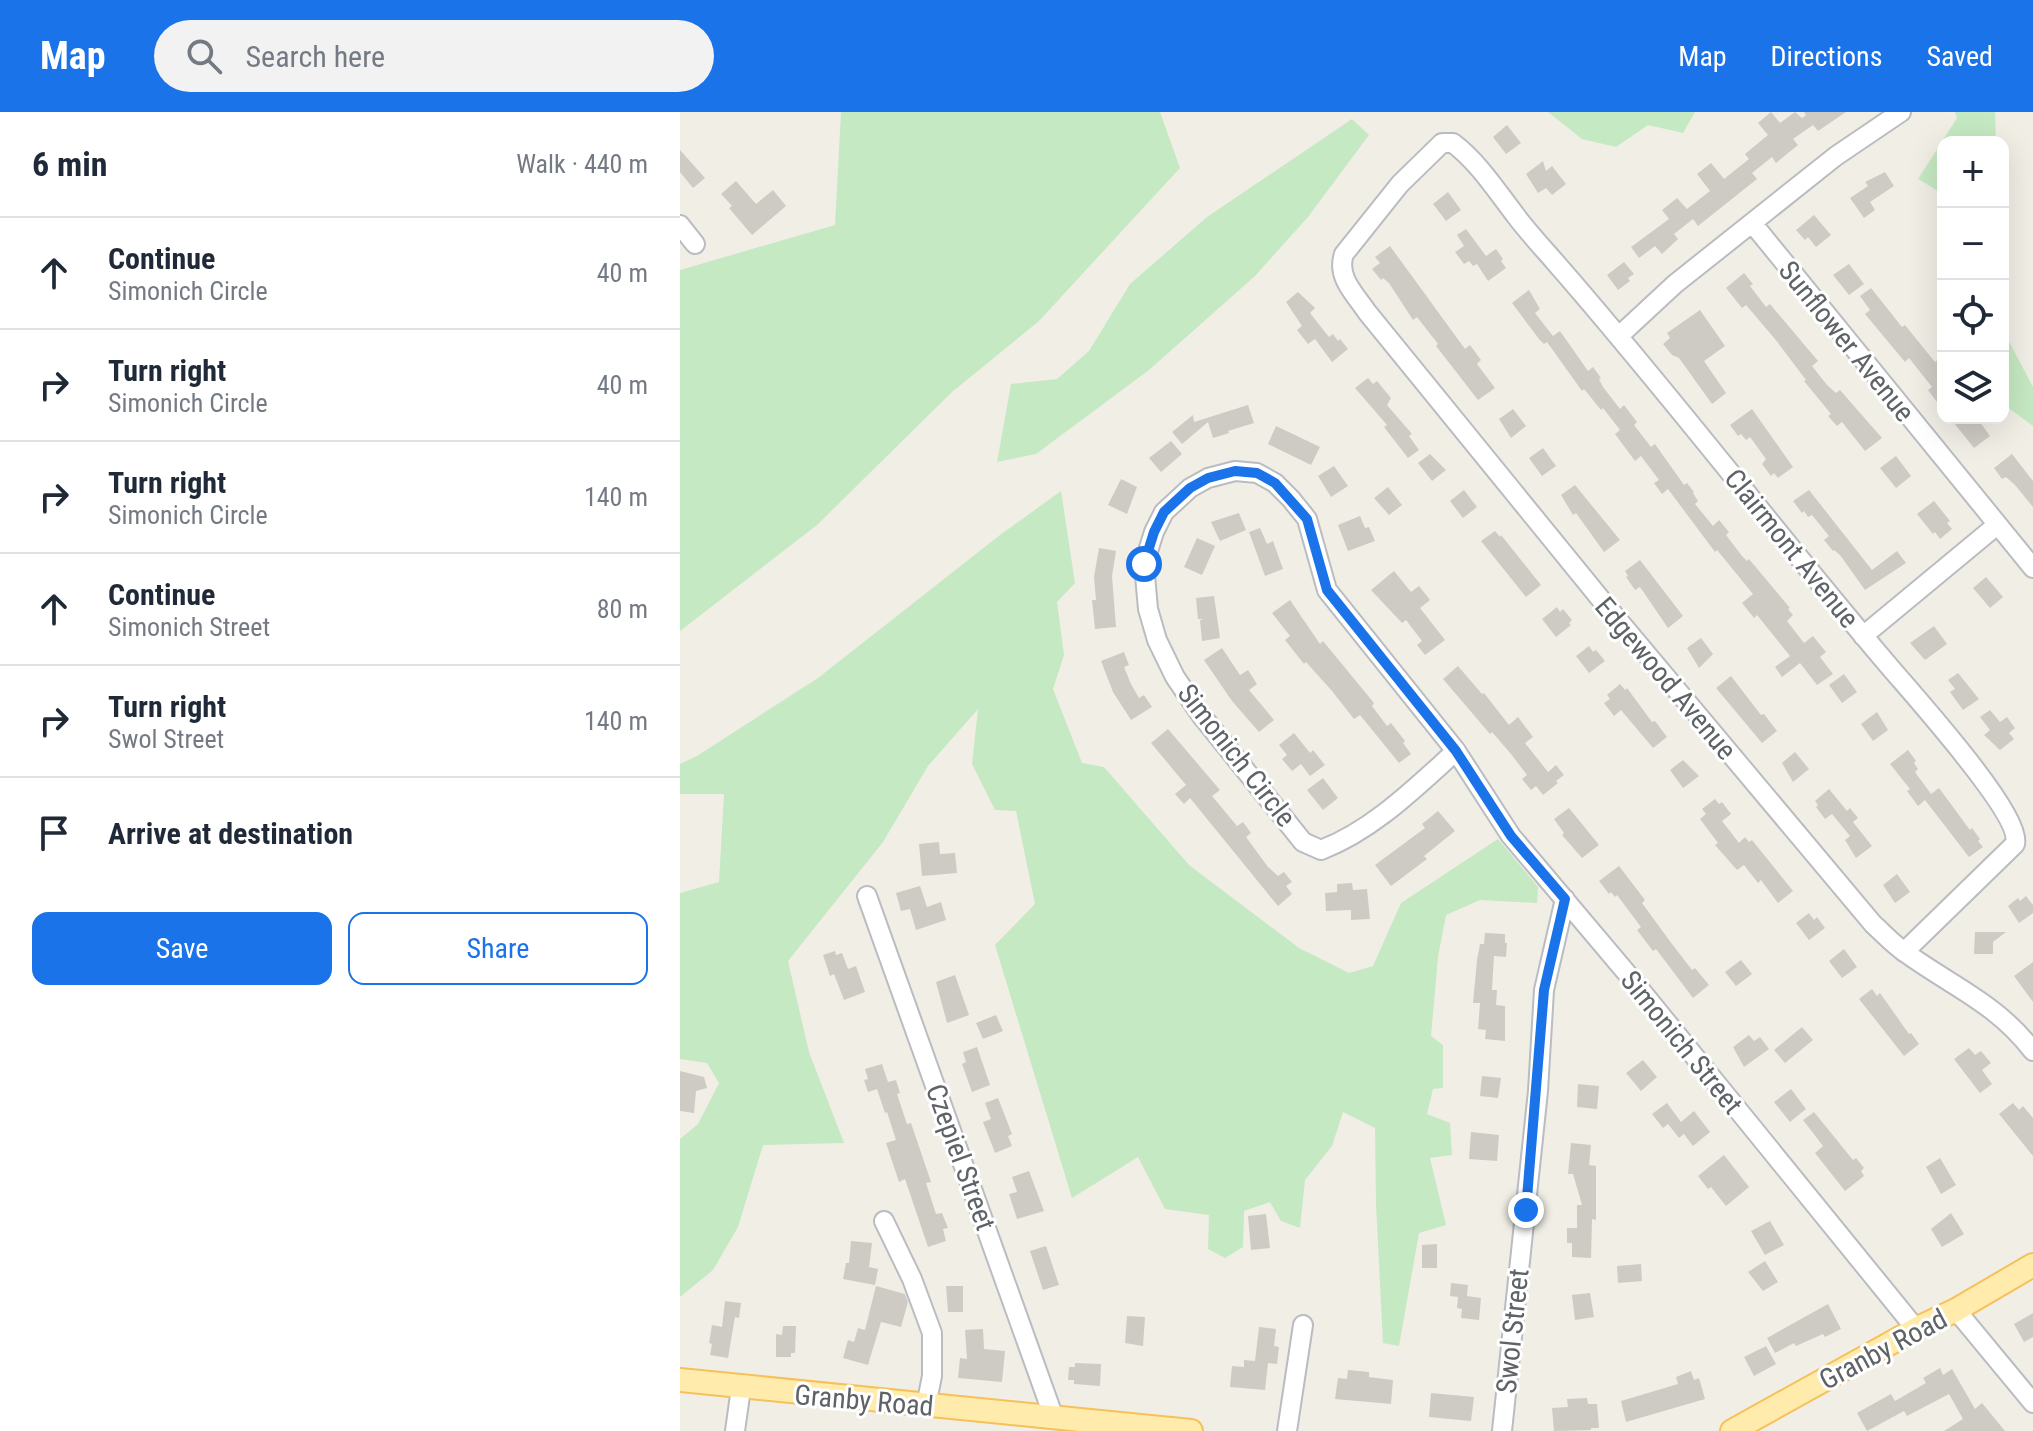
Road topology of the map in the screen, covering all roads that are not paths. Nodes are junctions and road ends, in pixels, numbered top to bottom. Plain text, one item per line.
1 (1901, 112) edge
2 (1753, 224) junction
3 (680, 225) edge
4 (695, 244) dead end
5 (1340, 265) joint
6 (1620, 335) junction
7 (1997, 525) junction
8 (2033, 568) edge
9 (1863, 636) junction
10 (1456, 751) junction
11 (867, 896) dead end
12 (1565, 899) junction
13 (1904, 952) junction
14 (2033, 1051) edge
15 (884, 1221) dead end
16 (2033, 1265) edge
17 (1956, 1310) junction
18 (1303, 1325) dead end
19 (1916, 1329) junction
20 (680, 1380) edge
21 (741, 1388) junction
22 (2033, 1403) edge
23 (926, 1406) junction
24 (1054, 1418) junction
25 (735, 1431) edge
26 (1191, 1431) edge
27 (1287, 1431) edge
28 (1502, 1431) edge
29 (1732, 1431) edge

1 - 2 street
2 - 6 street
2 - 7 street, Sunflower Avenue
3 - 4 street
5 - 6 street, Clairmont Avenue
5 - 13 street, Edgewood Avenue
6 - 9 street, Clairmont Avenue
7 - 8 street, Sunflower Avenue
7 - 9 street
9 - 13 street, Clairmont Avenue
10 - 10 street, Simonich Circle
10 - 12 street, Simonich Street
11 - 24 street, Czepiel Street
12 - 19 street, Simonich Street
12 - 28 street, Swol Street
13 - 14 street, Edgewood Avenue
15 - 23 street
16 - 17 main road, Granby Road
17 - 19 main road, Granby Road
17 - 22 street
18 - 27 street
19 - 29 main road, Granby Road
20 - 21 main road, Granby Road
21 - 23 main road, Granby Road
21 - 25 street
23 - 24 main road, Granby Road
24 - 26 main road, Granby Road

